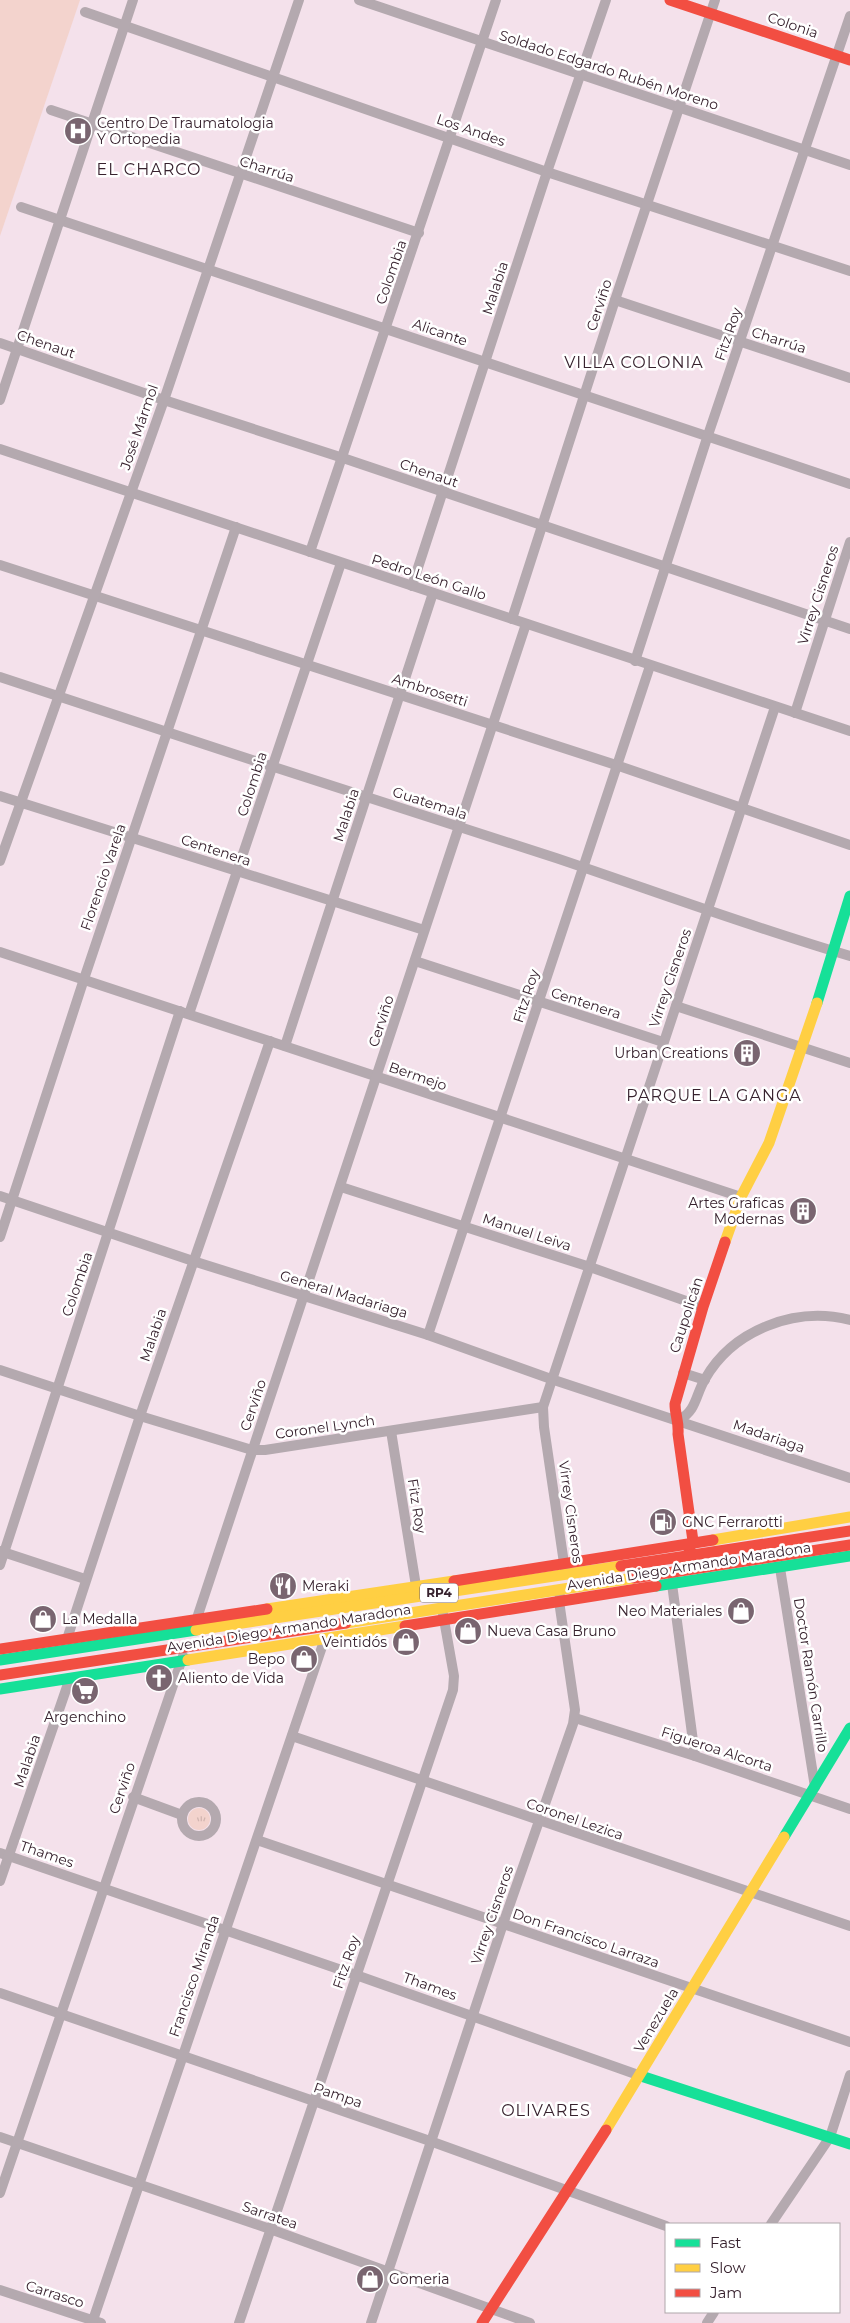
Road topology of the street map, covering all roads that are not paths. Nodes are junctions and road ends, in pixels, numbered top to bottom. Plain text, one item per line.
1 (133, 0) edge
2 (299, 0) edge
3 (359, 0) edge
4 (496, 0) edge
5 (606, 0) edge
6 (670, 0) edge
7 (715, 0) edge
8 (85, 12) dead end
9 (711, 13) junction
10 (850, 16) edge
11 (125, 26) junction
12 (482, 42) junction
13 (837, 56) junction
14 (850, 60) edge
15 (580, 73) junction
16 (273, 77) junction
17 (680, 108) junction
18 (51, 110) dead end
19 (92, 123) junction
20 (450, 137) junction
21 (805, 150) junction
22 (850, 165) edge
23 (547, 172) junction
24 (239, 174) junction
25 (647, 204) junction
26 (21, 207) dead end
27 (59, 220) junction
28 (419, 233) junction
29 (773, 246) junction
30 (206, 270) junction
31 (850, 270) edge
32 (615, 300) junction
33 (386, 328) junction
34 (0, 342) edge
35 (740, 342) junction
36 (18, 349) junction
37 (485, 363) junction
38 (850, 378) edge
39 (584, 394) junction
40 (0, 400) edge
41 (164, 400) junction
42 (708, 435) junction
43 (0, 449) edge
44 (343, 458) junction
45 (850, 484) edge
46 (441, 492) junction
47 (131, 493) junction
48 (541, 525) junction
49 (236, 527) junction
50 (850, 542) edge
51 (310, 552) junction
52 (340, 562) junction
53 (0, 566) edge
54 (665, 567) junction
55 (412, 586) junction
56 (433, 594) junction
57 (93, 595) junction
58 (512, 619) junction
59 (824, 620) junction
60 (526, 624) junction
61 (201, 629) junction
62 (850, 629) edge
63 (635, 661) junction
64 (306, 664) junction
65 (650, 666) junction
66 (0, 677) edge
67 (400, 694) junction
68 (57, 696) junction
69 (775, 707) junction
70 (795, 714) junction
71 (494, 725) junction
72 (850, 732) edge
73 (166, 733) junction
74 (616, 765) junction
75 (272, 767) junction
76 (0, 796) edge
77 (366, 796) junction
78 (20, 802) junction
79 (741, 808) junction
80 (459, 827) junction
81 (131, 836) junction
82 (850, 846) edge
83 (0, 862) edge
84 (582, 867) junction
85 (238, 872) junction
86 (850, 896) edge
87 (332, 899) junction
88 (707, 911) junction
89 (424, 930) junction
90 (832, 951) junction
91 (0, 952) edge
92 (850, 956) edge
93 (415, 961) junction
94 (84, 979) junction
95 (538, 1002) junction
96 (676, 1006) junction
97 (185, 1013) junction
98 (270, 1041) junction
99 (663, 1042) junction
100 (285, 1046) junction
101 (803, 1047) junction
102 (850, 1063) edge
103 (377, 1076) junction
104 (499, 1118) junction
105 (626, 1158) junction
106 (341, 1187) junction
107 (0, 1196) edge
108 (741, 1197) junction
109 (12, 1200) junction
110 (463, 1226) junction
111 (109, 1232) junction
112 (0, 1237) edge
113 (193, 1261) junction
114 (590, 1267) junction
115 (304, 1296) junction
116 (703, 1307) junction
117 (850, 1320) edge
118 (428, 1335) junction
119 (0, 1370) edge
120 (683, 1373) junction
121 (551, 1379) junction
122 (705, 1380) junction
123 (56, 1389) junction
124 (543, 1407) junction
125 (140, 1416) junction
126 (679, 1420) junction
127 (391, 1431) junction
128 (252, 1450) junction
129 (850, 1478) edge
130 (850, 1517) edge
131 (850, 1531) edge
132 (692, 1541) junction
133 (850, 1545) edge
134 (2, 1551) edge
135 (686, 1556) junction
136 (850, 1556) edge
137 (0, 1565) edge
138 (780, 1568) junction
139 (565, 1569) junction
140 (673, 1578) junction
141 (86, 1579) junction
142 (451, 1581) junction
143 (499, 1584) junction
144 (417, 1591) junction
145 (560, 1595) junction
146 (306, 1604) junction
147 (443, 1614) junction
148 (197, 1620) junction
149 (118, 1631) junction
150 (191, 1631) junction
151 (152, 1637) junction
152 (325, 1638) junction
153 (70, 1644) junction
154 (185, 1648) junction
155 (0, 1650) edge
156 (0, 1660) edge
157 (182, 1660) junction
158 (3, 1675) edge
159 (70, 1678) junction
160 (0, 1689) edge
161 (575, 1718) junction
162 (850, 1728) edge
163 (292, 1736) junction
164 (695, 1756) junction
165 (422, 1781) junction
166 (812, 1790) junction
167 (133, 1797) junction
168 (850, 1809) edge
169 (182, 1815) dead end
170 (539, 1821) junction
171 (257, 1840) junction
172 (4, 1855) edge
173 (0, 1881) edge
174 (387, 1883) junction
175 (104, 1890) junction
176 (750, 1893) junction
177 (503, 1924) junction
178 (850, 1926) edge
179 (224, 1931) junction
180 (356, 1975) junction
181 (691, 1990) junction
182 (0, 1993) edge
183 (61, 2014) junction
184 (472, 2017) junction
185 (850, 2042) edge
186 (181, 2056) junction
187 (850, 2075) edge
188 (640, 2076) junction
189 (313, 2101) junction
190 (0, 2137) edge
191 (830, 2137) junction
192 (430, 2141) junction
193 (17, 2143) junction
194 (850, 2144) edge
195 (138, 2185) junction
196 (566, 2192) junction
197 (0, 2193) edge
198 (772, 2223) edge
199 (665, 2226) edge
200 (270, 2229) junction
201 (388, 2271) junction
202 (0, 2290) edge
203 (491, 2309) junction
204 (95, 2322) edge
205 (239, 2323) edge
206 (371, 2323) edge
207 (482, 2323) edge
208 (530, 2323) edge

1 - 11 street
2 - 16 street, José Mármol
3 - 12 street, Soldado Edgardo Rubén Moreno
4 - 12 street, Colombia
5 - 15 street, Malabia
6 - 9 street, Colonia
7 - 9 street, Cerviño
8 - 11 street, Los Andes
9 - 13 street, Colonia
9 - 17 street, Cerviño
10 - 13 street, Fitz Roy
11 - 16 street, Los Andes
11 - 19 street
12 - 15 street, Soldado Edgardo Rubén Moreno
12 - 20 street, Colombia
13 - 14 street, Colonia
13 - 21 street, Fitz Roy
15 - 17 street, Soldado Edgardo Rubén Moreno
15 - 23 street, Malabia
16 - 20 street, Los Andes
16 - 24 street, José Mármol
17 - 21 street, Soldado Edgardo Rubén Moreno
17 - 25 street, Cerviño
18 - 19 street, Charrúa
19 - 24 street, Charrúa
19 - 27 street
20 - 23 street, Los Andes
20 - 28 street, Colombia
21 - 22 street, Soldado Edgardo Rubén Moreno
21 - 29 street, Fitz Roy
23 - 25 street, Los Andes
23 - 37 street, Malabia
24 - 28 street, Charrúa
24 - 30 street, José Mármol
25 - 29 street, Los Andes
25 - 32 street, Cerviño
26 - 27 street, Alicante
27 - 30 street, Alicante
27 - 36 street
28 - 33 street, Colombia
29 - 31 street, Los Andes
29 - 35 street, Fitz Roy
30 - 33 street, Alicante
30 - 41 street, José Mármol
32 - 35 street, Charrúa
32 - 39 street, Cerviño
33 - 37 street, Alicante
33 - 44 street, Colombia
34 - 36 street, Chenaut
35 - 38 street, Charrúa
35 - 42 street, Fitz Roy
36 - 40 street
36 - 41 street, Chenaut
37 - 39 street, Alicante
37 - 46 street, Malabia
39 - 42 street, Alicante
39 - 48 street, Cerviño
41 - 44 street, Chenaut
41 - 47 street, José Mármol
42 - 45 street, Alicante
42 - 54 street, Fitz Roy
43 - 47 street, Pedro León Gallo
44 - 46 street, Chenaut
44 - 51 street, Colombia
46 - 48 street, Chenaut
46 - 55 street, Malabia
47 - 49 street, Pedro León Gallo
47 - 57 street, José Mármol
48 - 54 street, Chenaut
48 - 58 street, Cerviño
49 - 51 street, Pedro León Gallo
49 - 61 street, Florencio Varela
50 - 59 street, Virrey Cisneros
51 - 52 street, Pedro León Gallo
52 - 55 street, Pedro León Gallo
52 - 64 street, Colombia
53 - 57 street, Ambrosetti
54 - 59 street, Chenaut
54 - 63 street, Fitz Roy
55 - 56 street, Pedro León Gallo
56 - 58 street, Pedro León Gallo
56 - 67 street, Malabia
57 - 61 street, Ambrosetti
57 - 68 street, José Mármol
58 - 60 street, Pedro León Gallo
59 - 62 street, Chenaut
59 - 70 street, Virrey Cisneros
60 - 63 street, Pedro León Gallo
60 - 71 street, Cerviño
61 - 64 street, Ambrosetti
61 - 73 street, Florencio Varela
63 - 65 street, Pedro León Gallo
64 - 67 street, Ambrosetti
64 - 75 street, Colombia
65 - 69 street, Pedro León Gallo
65 - 74 street, Fitz Roy
66 - 68 street, Guatemala
67 - 71 street, Ambrosetti
67 - 77 street, Malabia
68 - 73 street, Guatemala
68 - 78 street, José Mármol
69 - 70 street, Pedro León Gallo
69 - 79 street, Virrey Cisneros
70 - 72 street, Pedro León Gallo
71 - 74 street, Ambrosetti
71 - 80 street, Cerviño
73 - 75 street, Guatemala
73 - 81 street, Florencio Varela
74 - 79 street, Ambrosetti
74 - 84 street, Fitz Roy
75 - 77 street, Guatemala
75 - 85 street, Colombia
76 - 78 street, Centenera
77 - 80 street, Guatemala
77 - 87 street, Malabia
78 - 81 street, Centenera
78 - 83 street, José Mármol
79 - 82 street, Ambrosetti
79 - 88 street, Virrey Cisneros
80 - 84 street, Guatemala
80 - 89 street, Cerviño
81 - 85 street, Centenera
81 - 94 street, Florencio Varela
84 - 88 street, Guatemala
84 - 95 street, Fitz Roy
85 - 87 street, Centenera
85 - 97 street, Colombia
86 - 90 street, Caupolicán
87 - 89 street, Centenera
87 - 100 street, Malabia
88 - 90 street, Guatemala
88 - 96 street, Virrey Cisneros
89 - 93 street, Cerviño
90 - 92 street, Guatemala
90 - 101 street, Caupolicán
91 - 94 street, Bermejo
93 - 95 street, Centenera
93 - 103 street, Cerviño
94 - 97 street, Bermejo
94 - 109 street, Florencio Varela
95 - 99 street, Centenera
95 - 104 street, Fitz Roy
96 - 99 street, Virrey Cisneros
96 - 101 street
97 - 98 street, Bermejo
97 - 111 street, Colombia
98 - 100 street, Bermejo
98 - 113 street, Malabia
99 - 105 street, Virrey Cisneros
100 - 103 street, Bermejo
101 - 102 street
101 - 108 street, Caupolicán
103 - 104 street, Bermejo
103 - 106 street, Cerviño
104 - 105 street, Bermejo
104 - 110 street, Fitz Roy
105 - 108 street, Bermejo
105 - 114 street, Virrey Cisneros
106 - 110 street, Manuel Leiva
106 - 115 street, Cerviño
107 - 109 street, General Madariaga
108 - 116 street, Caupolicán
109 - 111 street, General Madariaga
109 - 112 street, Florencio Varela
110 - 114 street, Manuel Leiva
110 - 118 street, Fitz Roy
111 - 113 street, General Madariaga
111 - 123 street, Colombia
113 - 115 street, General Madariaga
113 - 125 street, Malabia
114 - 116 street, Manuel Leiva
114 - 121 street, Virrey Cisneros
115 - 118 street, General Madariaga
115 - 128 street, Cerviño
116 - 120 street, Caupolicán
117 - 122 street
118 - 121 street, General Madariaga
119 - 123 street, Coronel Lynch
120 - 122 street
120 - 126 street, Caupolicán
121 - 124 street, Virrey Cisneros
121 - 126 street, General Madariaga
122 - 126 street
123 - 125 street, Coronel Lynch
123 - 134 street, Colombia
124 - 127 street, Coronel Lynch
124 - 139 street, Virrey Cisneros
125 - 128 street, Coronel Lynch
125 - 141 street, Malabia
126 - 129 street, Madariaga
126 - 132 street, Caupolicán
127 - 128 street, Coronel Lynch
127 - 144 street, Fitz Roy
128 - 148 street, Cerviño
130 - 132 street, Avenida Diego Armando Maradona
131 - 135 street, Avenida Diego Armando Maradona / RP4
132 - 135 street, Caupolicán
132 - 139 street, Avenida Diego Armando Maradona
133 - 140 street, Avenida Diego Armando Maradona / RP4
134 - 137 street, Colombia
134 - 141 street
135 - 139 street, Avenida Diego Armando Maradona / RP4
135 - 140 street, Caupolicán
136 - 138 street, Avenida Diego Armando Maradona
138 - 140 street, Avenida Diego Armando Maradona
138 - 166 street, Doctor Ramón Carrillo
139 - 142 street, Avenida Diego Armando Maradona
139 - 143 street, Avenida Diego Armando Maradona / RP4
139 - 145 street, Virrey Cisneros
140 - 145 street, Avenida Diego Armando Maradona / RP4
140 - 164 street
141 - 153 street, Malabia
142 - 143 street
142 - 144 street
143 - 144 street, Avenida Diego Armando Maradona / RP4
144 - 146 street, Avenida Diego Armando Maradona
144 - 150 street, Avenida Diego Armando Maradona / RP4
145 - 147 street, Avenida Diego Armando Maradona / RP4
145 - 161 street, Virrey Cisneros
146 - 148 street, Avenida Diego Armando Maradona
146 - 150 street
147 - 152 street, Avenida Diego Armando Maradona
147 - 154 street, Avenida Diego Armando Maradona / RP4
147 - 165 street, Fitz Roy
148 - 149 street, Avenida Diego Armando Maradona
148 - 150 street, Cerviño
149 - 151 street
149 - 153 street, Avenida Diego Armando Maradona
150 - 151 street, Avenida Diego Armando Maradona / RP4
150 - 154 street, Cerviño
151 - 153 street, Avenida Diego Armando Maradona / RP4
152 - 157 street, Avenida Diego Armando Maradona
152 - 163 street, Francisco Miranda
153 - 155 street, Avenida Diego Armando Maradona
153 - 156 street, Avenida Diego Armando Maradona / RP4
154 - 157 street, Cerviño
154 - 158 street, Avenida Diego Armando Maradona / RP4
157 - 159 street, Avenida Diego Armando Maradona
157 - 167 street, Cerviño
159 - 160 street, Avenida Diego Armando Maradona
159 - 172 street, Malabia
161 - 164 street, Figueroa Alcorta
161 - 170 street, Virrey Cisneros
162 - 166 street, Venezuela
163 - 165 street, Coronel Lezica
163 - 171 street, Francisco Miranda
164 - 166 street, Figueroa Alcorta
165 - 170 street, Coronel Lezica
165 - 174 street, Fitz Roy
166 - 168 street, Figueroa Alcorta
166 - 176 street, Venezuela
167 - 169 street
167 - 175 street, Cerviño
170 - 176 street, Coronel Lezica
170 - 177 street, Virrey Cisneros
171 - 174 street, Don Francisco Larraza
171 - 179 street, Francisco Miranda
172 - 173 street, Malabia
172 - 175 street, Thames
174 - 177 street, Don Francisco Larraza
174 - 180 street, Fitz Roy
175 - 179 street, Thames
175 - 183 street, Cerviño
176 - 178 street, Coronel Lezica
176 - 181 street, Venezuela
177 - 181 street, Don Francisco Larraza
177 - 184 street, Virrey Cisneros
179 - 180 street, Thames
179 - 186 street, Francisco Miranda
180 - 184 street, Thames
180 - 189 street, Fitz Roy
181 - 185 street, Don Francisco Larraza
181 - 188 street, Venezuela
182 - 183 street, Pampa
183 - 186 street, Pampa
183 - 193 street, Cerviño
184 - 188 street, Thames
184 - 192 street, Virrey Cisneros
186 - 189 street, Pampa
186 - 195 street, Francisco Miranda
187 - 191 street
188 - 191 street, Thames
188 - 196 street, Venezuela
189 - 192 street, Pampa
189 - 200 street, Fitz Roy
190 - 193 street, Sarratea
191 - 194 street, Thames
191 - 198 street
192 - 196 street, Pampa
192 - 201 street, Virrey Cisneros
193 - 195 street, Sarratea
193 - 197 street, Cerviño
195 - 200 street, Sarratea
195 - 204 street, Francisco Miranda
196 - 199 street, Pampa
196 - 203 street, Venezuela
200 - 201 street, Sarratea
200 - 205 street, Fitz Roy
201 - 203 street, Sarratea
201 - 206 street, Virrey Cisneros
202 - 204 street, Carrasco
203 - 207 street, Venezuela
203 - 208 street, Sarratea

